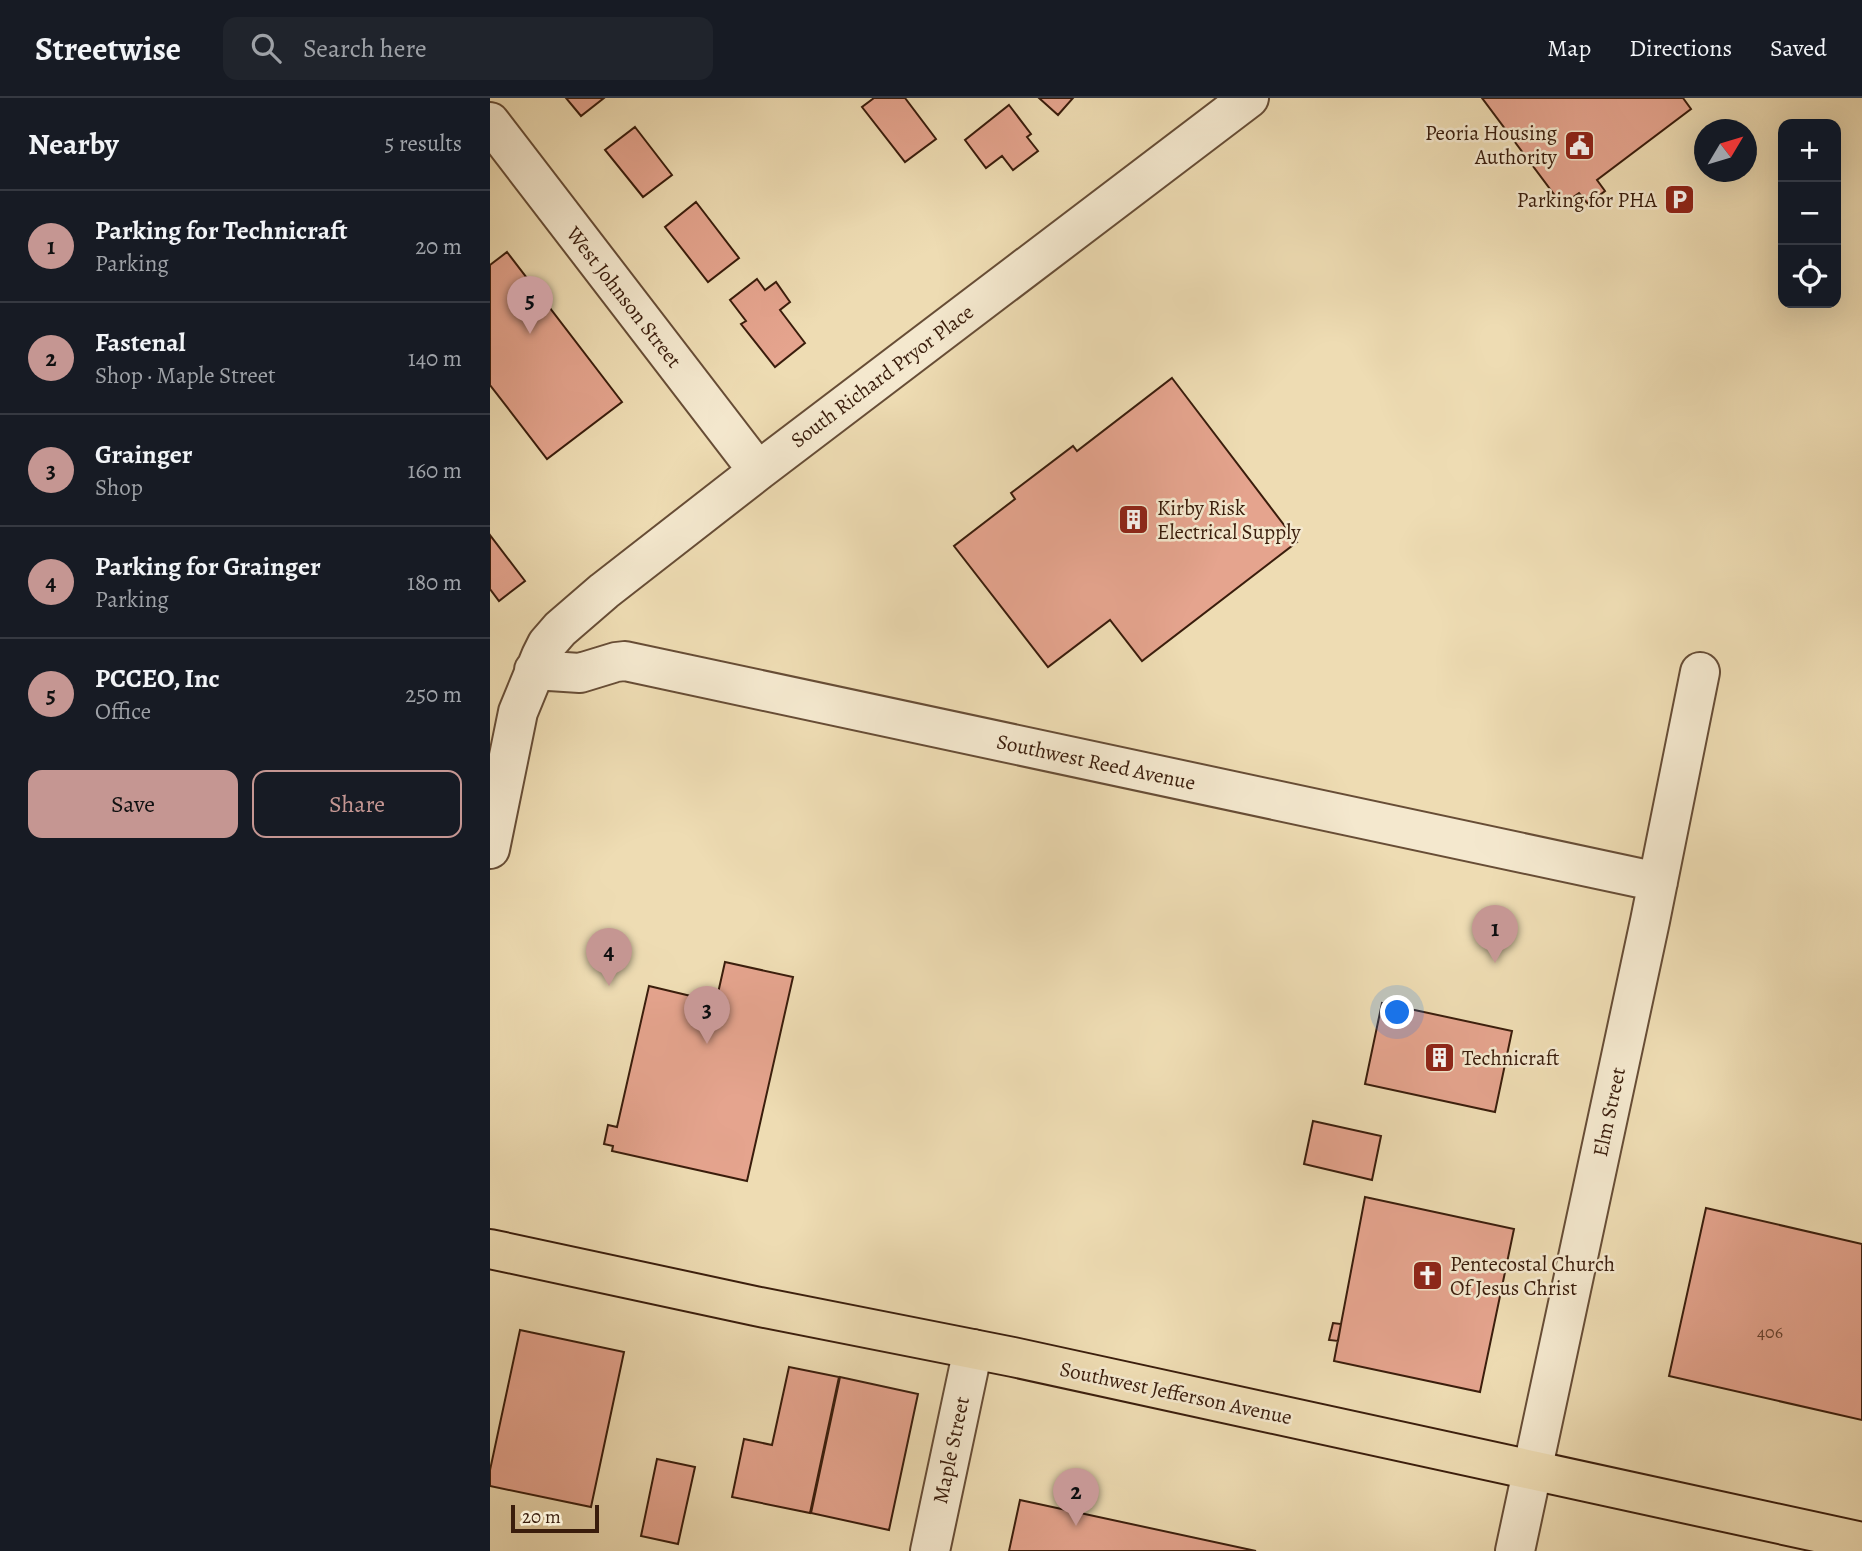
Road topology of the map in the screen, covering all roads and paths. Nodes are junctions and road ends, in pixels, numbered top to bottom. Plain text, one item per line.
1 (1248, 98) edge
2 (490, 122) edge
3 (758, 471) junction
4 (534, 670) junction
5 (1700, 672) dead end
6 (503, 720) edge
7 (490, 849) edge
8 (1658, 883) junction
9 (490, 1249) edge
10 (973, 1349) junction
11 (1532, 1468) junction
12 (1862, 1542) edge
13 (930, 1551) edge
14 (1515, 1551) edge

1 - 3 street, South Richard Pryor Place
2 - 3 street, West Johnson Street
3 - 4 street, South Richard Pryor Place
4 - 6 street, South Richard Pryor Place
4 - 8 street, Southwest Reed Avenue
5 - 8 street, Elm Street
6 - 7 street, South Richard Pryor Place
8 - 11 street, Elm Street
9 - 10 main road, Southwest Jefferson Avenue
10 - 11 main road, Southwest Jefferson Avenue
10 - 13 street, Maple Street
11 - 12 main road, Southwest Jefferson Avenue
11 - 14 street, Elm Street

